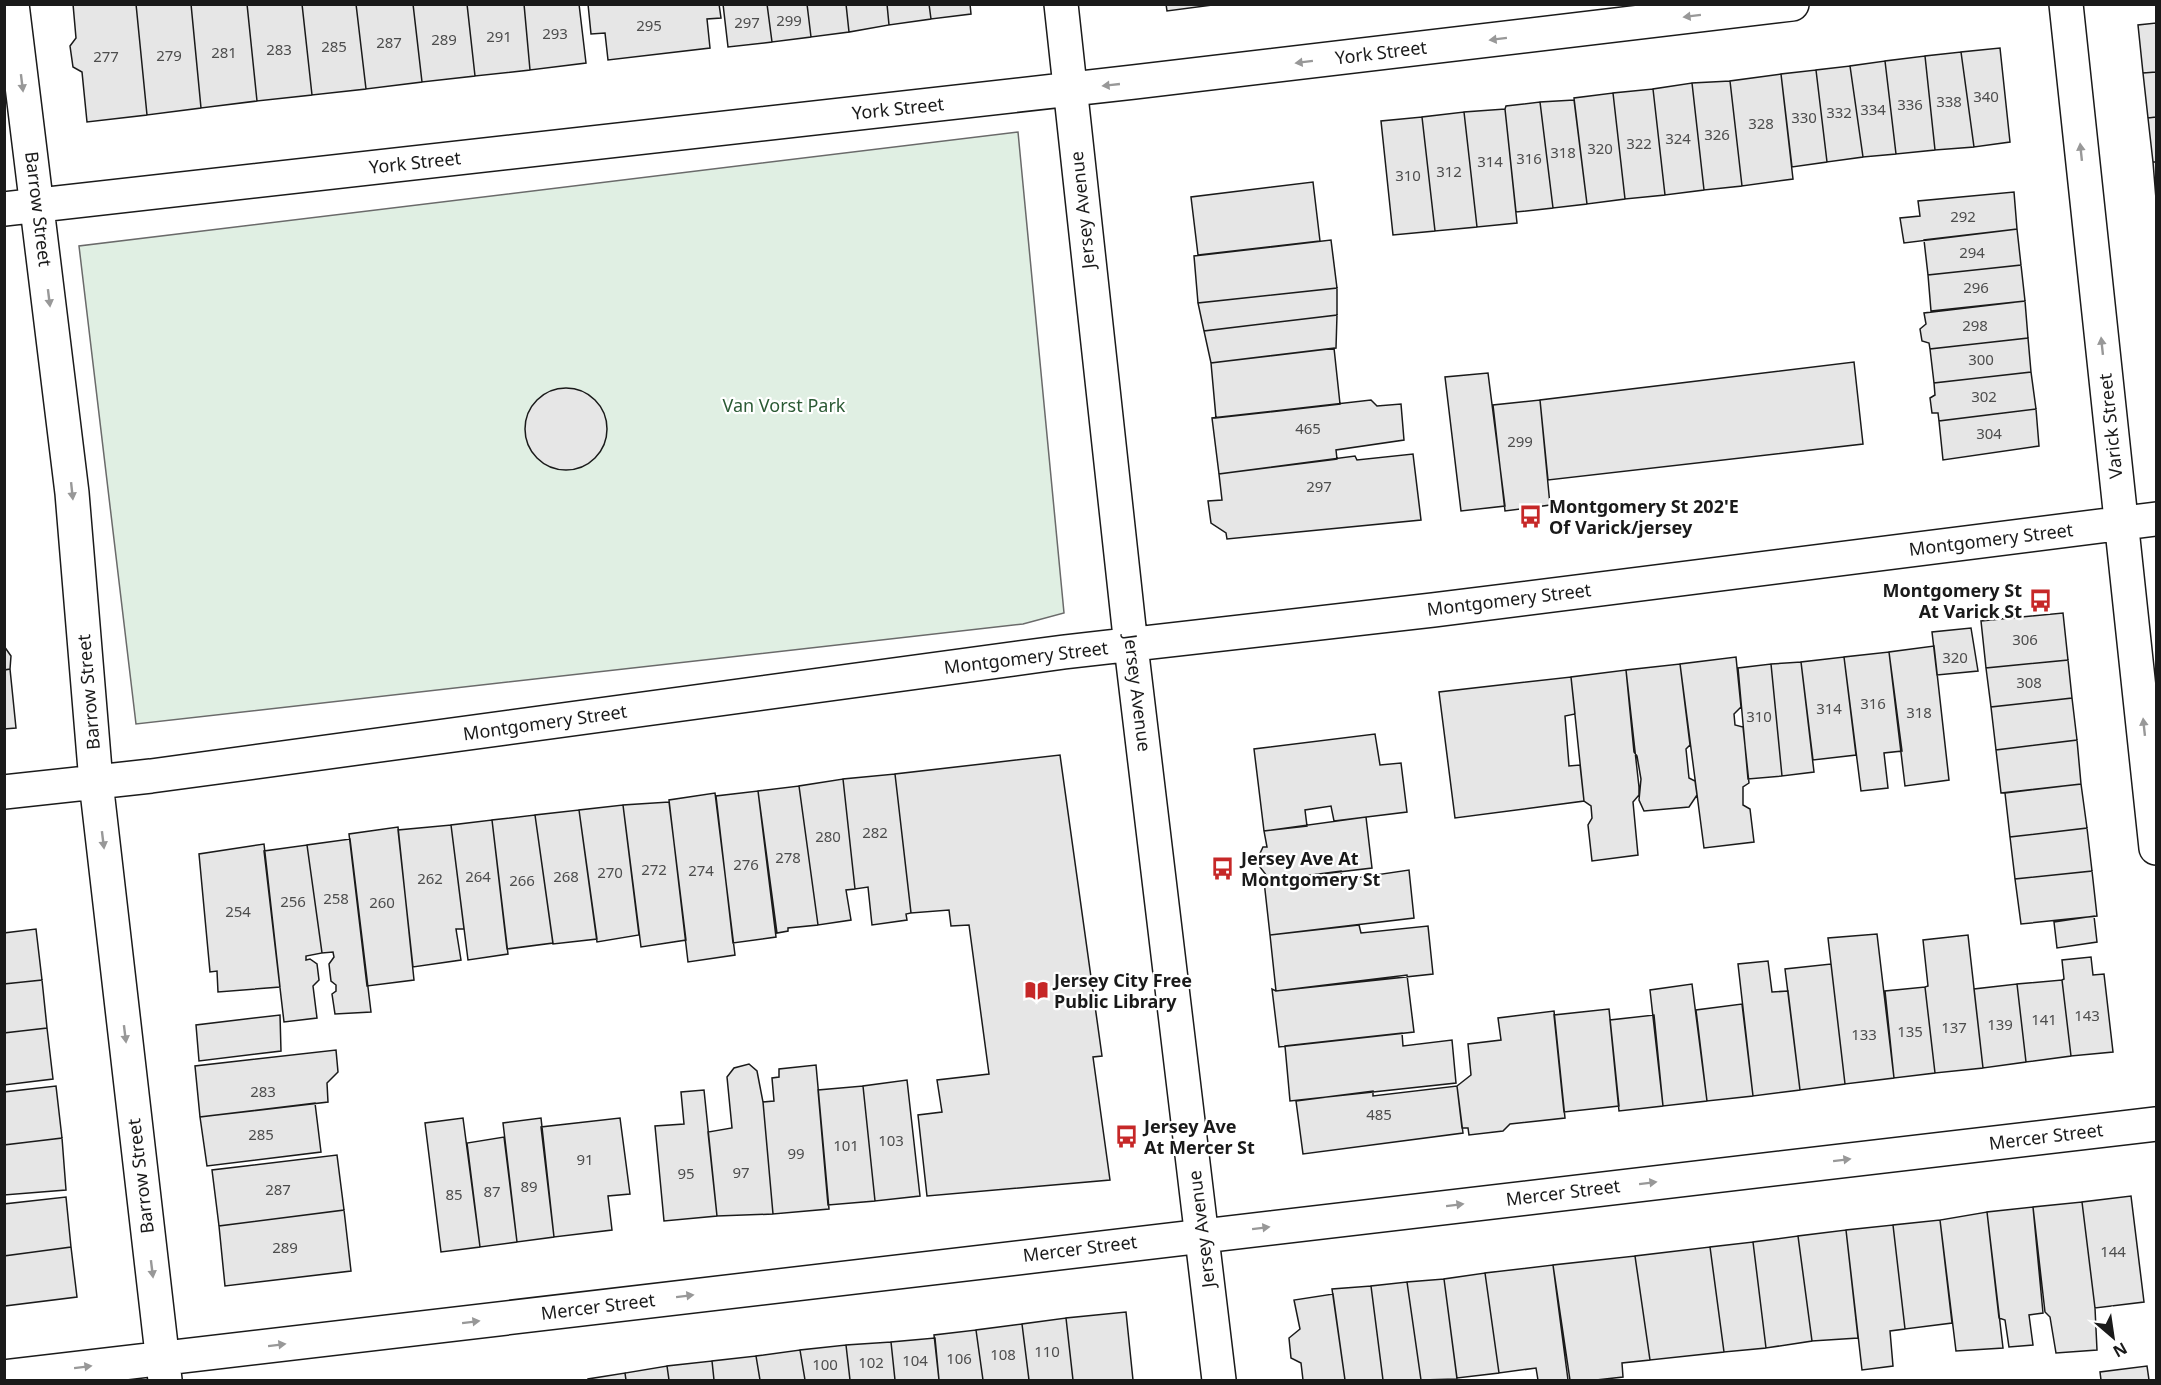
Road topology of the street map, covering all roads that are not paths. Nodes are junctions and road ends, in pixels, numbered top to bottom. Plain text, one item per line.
1 (12, 4) edge
2 (1061, 4) edge
3 (1792, 4) edge
4 (2066, 4) edge
5 (11, 50) edge
6 (1070, 89) junction
7 (38, 206) junction
8 (4, 209) edge
9 (2157, 519) edge
10 (2121, 524) junction
11 (1131, 646) junction
12 (96, 782) junction
13 (4, 792) edge
14 (2157, 848) edge
15 (2157, 1124) edge
16 (1203, 1235) junction
17 (164, 1369) edge
18 (4, 1377) edge
19 (1220, 1380) edge

1 - 5 street, Barrow Street
2 - 6 street, Jersey Avenue
3 -> 6 street, York Street
10 -> 4 street, Varick Street
5 -> 7 street, Barrow Street
6 - 7 street, York Street
6 - 11 street, Jersey Avenue
7 - 8 street, York Street
7 -> 12 street, Barrow Street
9 - 10 street, Montgomery Street
10 - 11 street, Montgomery Street
14 -> 10 street, Varick Street
11 - 12 street, Montgomery Street
11 - 16 street, Jersey Avenue
12 - 13 street, Montgomery Street
12 -> 17 street, Barrow Street
16 -> 15 street, Mercer Street
17 -> 16 street, Mercer Street
16 - 19 street, Jersey Avenue
18 -> 17 street, Mercer Street

